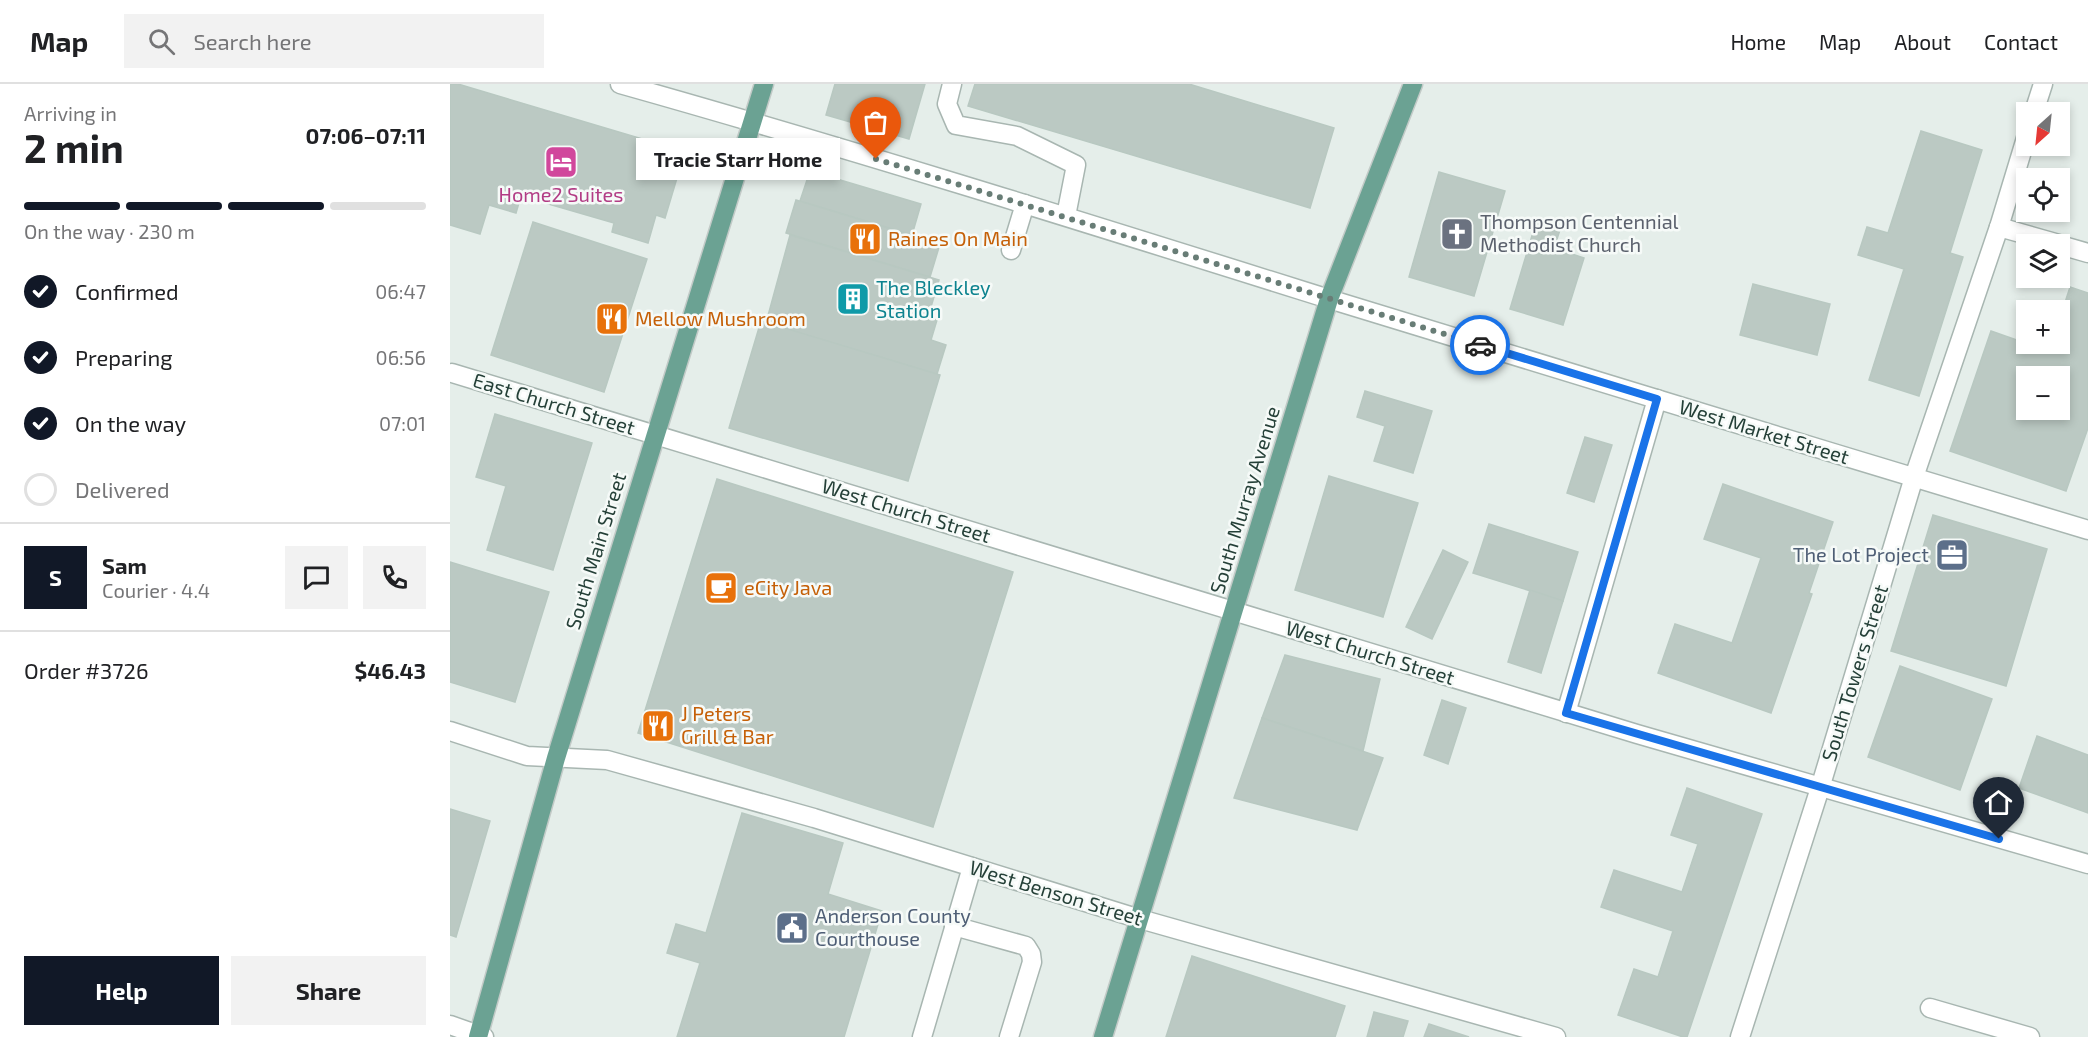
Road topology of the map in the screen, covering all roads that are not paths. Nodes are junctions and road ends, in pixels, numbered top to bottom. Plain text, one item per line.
1 (620, 84) edge
2 (764, 84) edge
3 (952, 84) edge
4 (1413, 84) edge
5 (2043, 84) edge
6 (2037, 102) edge
7 (753, 122) junction
8 (2021, 156) edge
9 (1025, 204) junction
10 (1066, 216) junction
11 (1999, 227) junction
12 (2022, 234) edge
13 (2070, 248) edge
14 (1011, 250) dead end
15 (2088, 253) edge
16 (1329, 299) junction
17 (452, 374) dead end
18 (1657, 399) junction
19 (655, 435) junction
20 (1914, 477) junction
21 (2088, 530) edge
22 (1234, 612) junction
23 (1566, 713) junction
24 (450, 731) edge
25 (556, 758) junction
26 (1820, 788) junction
27 (2088, 864) edge
28 (972, 867) junction
29 (1140, 919) junction
30 (954, 926) junction
31 (1930, 1008) dead end
32 (450, 1025) edge
33 (480, 1036) edge
34 (922, 1037) edge
35 (1009, 1037) edge
36 (1103, 1037) edge
37 (1556, 1037) edge
38 (1740, 1037) edge
39 (2030, 1037) edge

1 - 7 street, West Market Street
2 - 7 main road, South Main Street
3 - 10 street
4 - 16 main road, South Murray Avenue
5 - 6 street
7 - 9 street, West Market Street
7 - 19 main road, South Main Street
8 - 11 street, South Towers Street
9 - 10 street, West Market Street
9 - 14 street
10 - 16 street, West Market Street
11 - 12 street
11 - 20 street, South Towers Street
13 - 15 street
16 - 18 street, West Market Street
16 - 22 main road, South Murray Avenue
17 - 19 street, East Church Street
18 - 20 street, West Market Street
18 - 23 street
19 - 22 street, West Church Street
19 - 25 main road, South Main Street
20 - 21 street, West Market Street
20 - 26 street, South Towers Street
22 - 23 street, West Church Street
22 - 29 main road, South Murray Avenue
23 - 26 street, West Church Street
24 - 25 street, West Benson Street
25 - 28 street, West Benson Street
25 - 33 main road, South Main Street
26 - 27 street, West Church Street
26 - 38 street, South Towers Street
28 - 29 street, West Benson Street
28 - 30 street
29 - 36 main road, South Murray Avenue
29 - 37 street, West Benson Street
30 - 34 street
30 - 35 street
31 - 39 street
32 - 33 street

